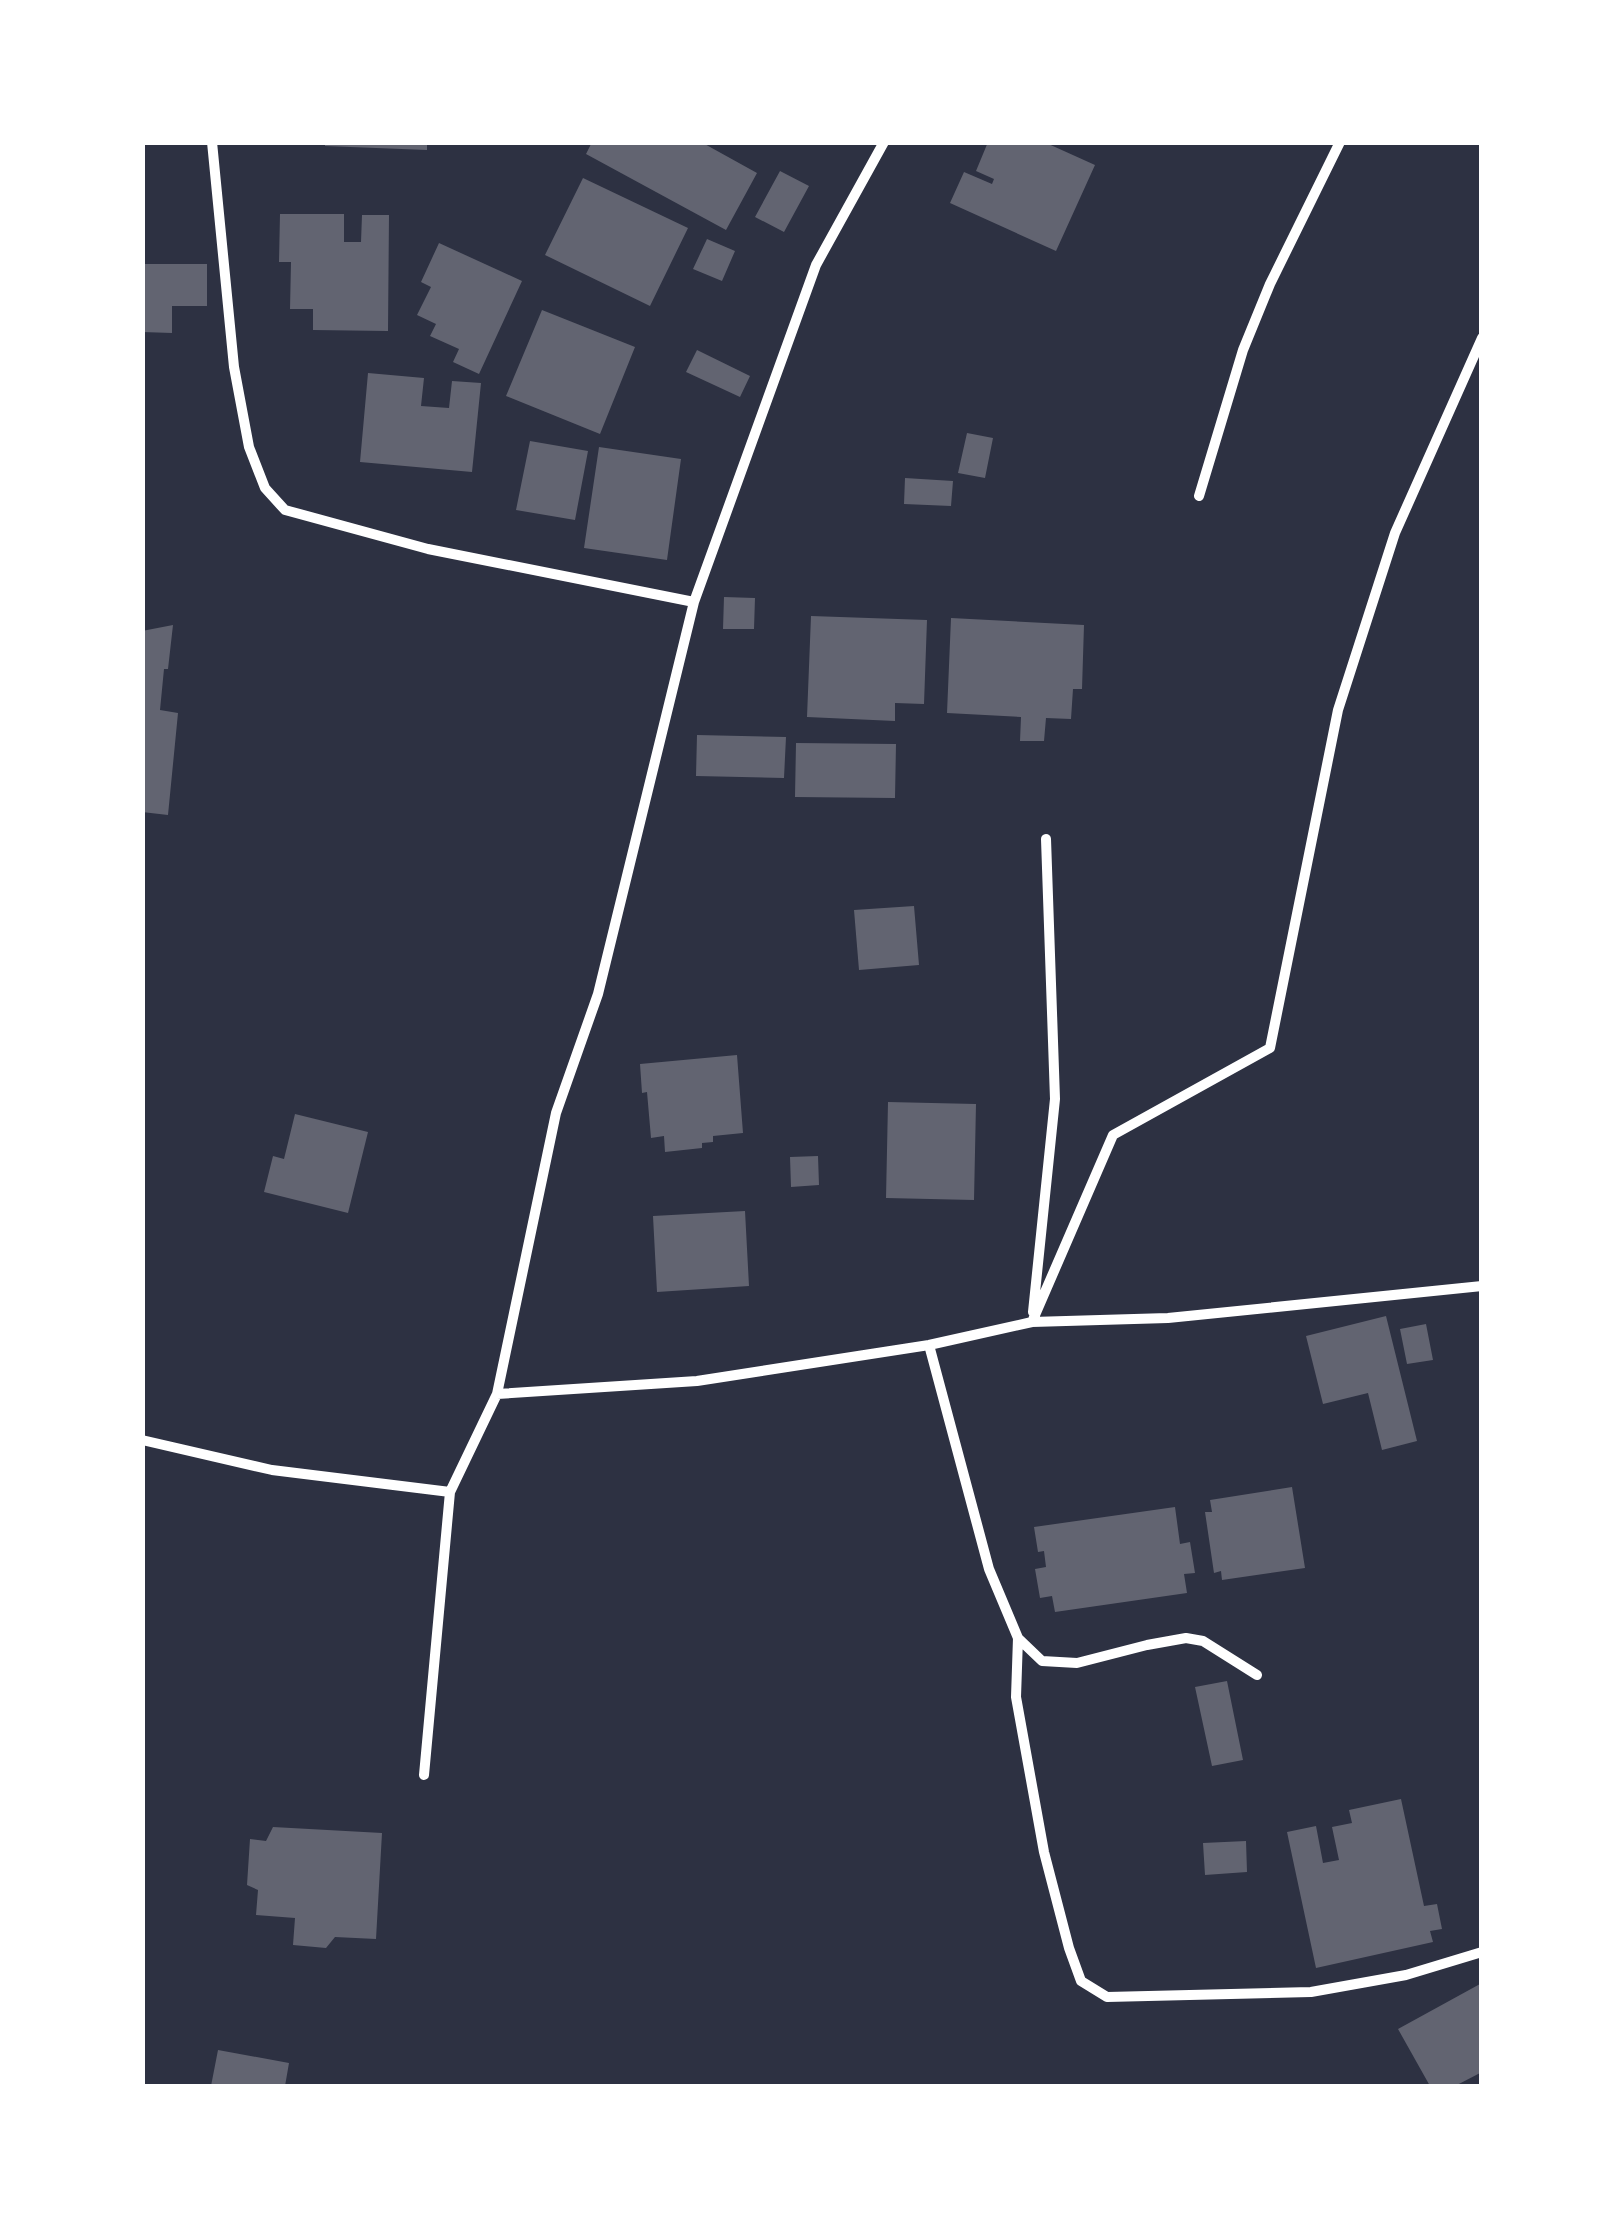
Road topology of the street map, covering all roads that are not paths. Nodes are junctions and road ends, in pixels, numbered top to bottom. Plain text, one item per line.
1 (212, 142) edge
2 (884, 142) edge
3 (1340, 142) edge
4 (1482, 338) edge
5 (1199, 496) dead end
6 (694, 602) junction
7 (1046, 839) dead end
8 (1482, 1286) edge
9 (1032, 1322) junction
10 (929, 1345) junction
11 (497, 1394) junction
12 (142, 1440) edge
13 (450, 1492) junction
14 (1018, 1638) junction
15 (1257, 1675) dead end
16 (424, 1775) dead end
17 (1482, 1952) edge

1 - 6 street
2 - 6 street
3 - 5 street
4 - 9 street
6 - 11 street
7 - 9 street
8 - 9 street
9 - 10 street
10 - 11 street
10 - 14 street
11 - 13 street
12 - 13 street
13 - 16 street
14 - 15 street
14 - 17 street

